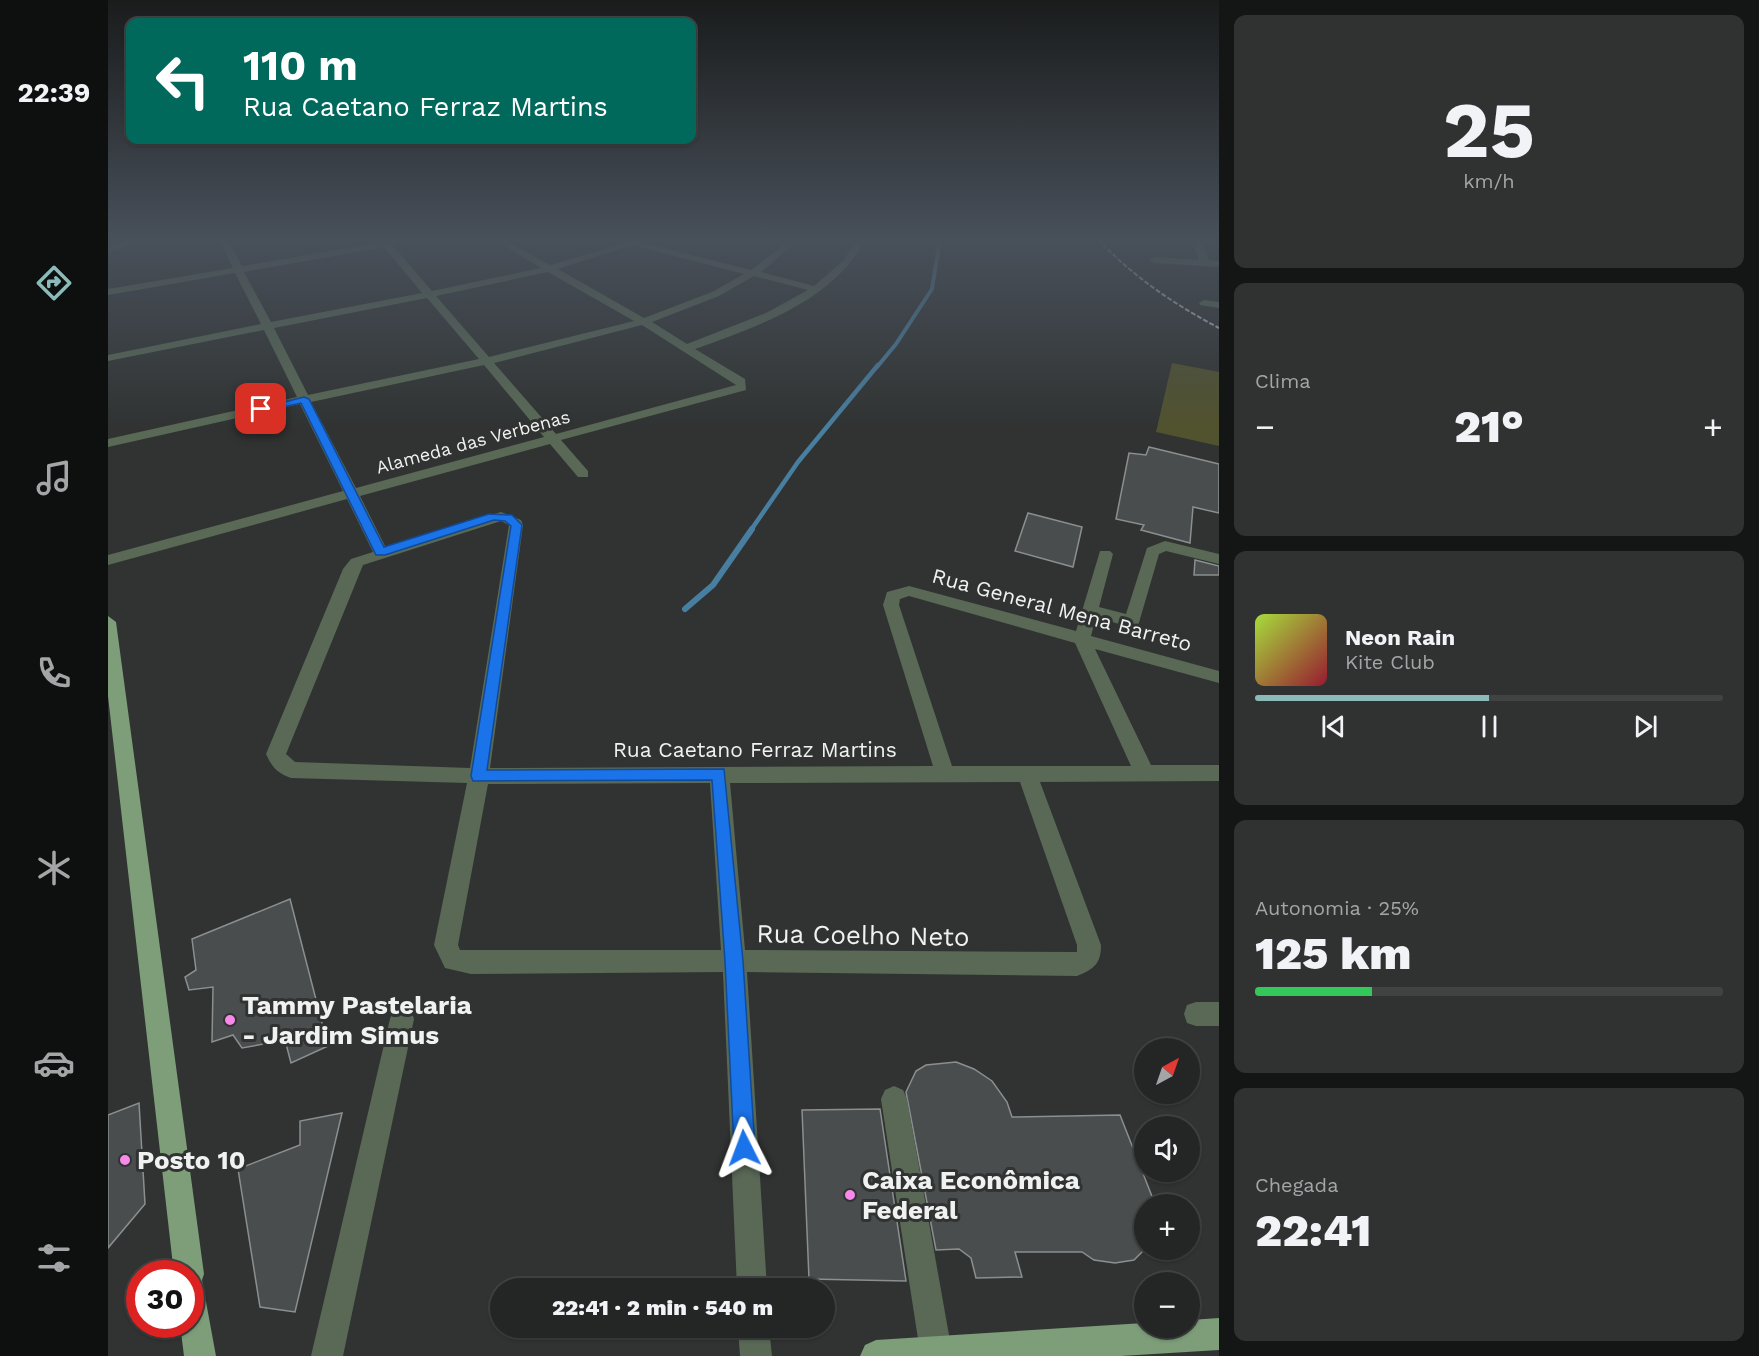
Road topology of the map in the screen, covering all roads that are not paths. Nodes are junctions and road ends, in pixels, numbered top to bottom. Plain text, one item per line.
1 (256, 302) edge
2 (393, 302) edge
3 (435, 302) edge
4 (610, 302) edge
5 (696, 302) edge
6 (791, 302) edge
7 (1204, 303) dead end
8 (1219, 305) edge
9 (642, 321) junction
10 (269, 327) junction
11 (686, 348) junction
12 (108, 358) edge
13 (485, 360) junction
14 (304, 399) junction
15 (554, 440) junction
16 (108, 443) edge
17 (584, 474) dead end
18 (351, 495) junction
19 (381, 552) junction
20 (1105, 554) dead end
21 (1219, 559) edge
22 (108, 560) edge
23 (1092, 610) junction
24 (108, 622) edge
25 (1082, 639) junction
26 (1219, 677) edge
27 (1144, 772) junction
28 (1219, 773) edge
29 (719, 774) junction
30 (945, 774) junction
31 (1027, 774) junction
32 (478, 776) junction
33 (734, 961) junction
34 (402, 1019) dead end
35 (894, 1099) dead end
36 (187, 1260) edge
37 (751, 1278) edge
38 (1219, 1334) edge
39 (197, 1338) edge
40 (755, 1338) edge
41 (936, 1352) junction
42 (200, 1356) edge
43 (327, 1356) edge
44 (756, 1356) edge
45 (876, 1356) edge

1 - 10 street
2 - 10 street
3 - 13 street
4 - 9 street
5 - 9 street
6 - 11 street
7 - 8 street
9 - 11 street
9 - 13 street
10 - 12 street
10 - 14 street
11 - 15 street, Alameda das Verbenas
13 - 14 street
13 - 15 street
14 - 16 street
14 - 18 street
15 - 17 street
15 - 18 street, Alameda das Verbenas
18 - 19 street
18 - 22 street, Alameda das Verbenas
19 - 32 street
19 - 32 street, Rua Caetano Ferraz Martins
20 - 23 street
21 - 23 street
23 - 25 street
24 - 36 main road
25 - 26 street, Rua General Mena Barreto
25 - 27 street
25 - 30 street, Rua General Mena Barreto
27 - 28 street, Rua Caetano Ferraz Martins
27 - 31 street, Rua Caetano Ferraz Martins
29 - 30 street, Rua Caetano Ferraz Martins
29 - 32 street, Rua Caetano Ferraz Martins
29 - 33 street
30 - 31 street, Rua Caetano Ferraz Martins
31 - 33 street, Rua Coelho Neto
32 - 33 street, Rua Coelho Neto
33 - 37 street
34 - 43 street
35 - 41 street
38 - 41 main road
39 - 42 main road
40 - 44 street
41 - 45 main road

